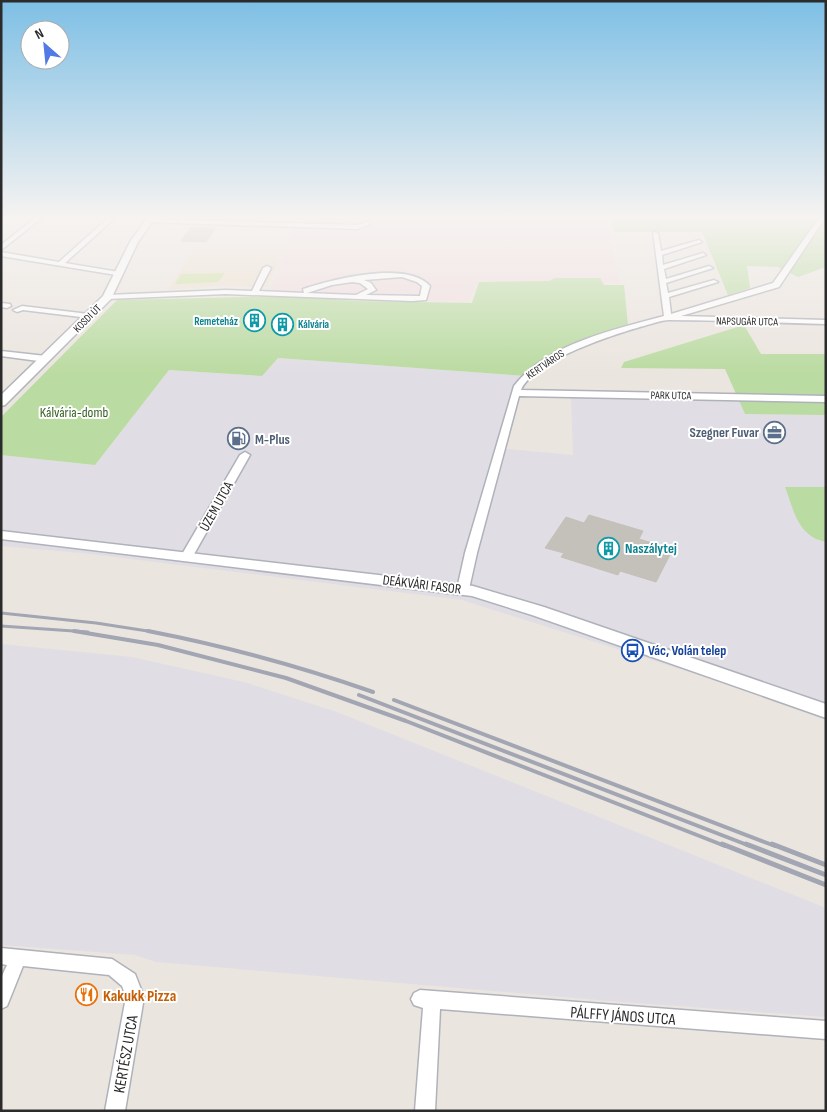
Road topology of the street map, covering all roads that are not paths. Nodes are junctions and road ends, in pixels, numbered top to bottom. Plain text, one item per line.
1 (95, 270) edge
2 (121, 270) edge
3 (266, 270) edge
4 (660, 270) edge
5 (703, 270) edge
6 (785, 270) edge
7 (119, 274) junction
8 (379, 275) junction
9 (352, 280) junction
10 (662, 282) junction
11 (714, 282) dead end
12 (372, 290) junction
13 (254, 292) junction
14 (297, 294) junction
15 (355, 296) junction
16 (665, 296) junction
17 (108, 297) junction
18 (385, 298) junction
19 (17, 310) dead end
20 (89, 316) junction
21 (668, 317) junction
22 (826, 322) edge
23 (1, 354) edge
24 (46, 358) junction
25 (515, 393) junction
26 (826, 399) edge
27 (1, 402) edge
28 (245, 455) dead end
29 (1, 535) edge
30 (187, 556) junction
31 (463, 589) junction
32 (826, 711) edge
33 (10, 957) edge
34 (1, 1000) edge
35 (826, 1030) edge
36 (115, 1111) edge
37 (425, 1111) edge

1 - 7 street
2 - 7 street, KOSDI ÚT
3 - 13 street
4 - 10 street
5 - 10 street
6 - 21 street, KERTVÁROS
7 - 17 street, KOSDI ÚT
8 - 9 street
8 - 12 street
8 - 18 street
9 - 12 street
9 - 14 street
10 - 16 street
11 - 16 street
12 - 15 street
12 - 18 street
13 - 14 street
13 - 17 street
14 - 15 street
15 - 18 street
16 - 21 street
17 - 20 street, KOSDI ÚT
19 - 20 street
20 - 24 street, KOSDI ÚT
21 - 22 street, NAPSUGÁR UTCA
21 - 25 street, KERTVÁROS
23 - 24 street
24 - 27 street, KOSDI ÚT
25 - 26 street, PARK UTCA
25 - 31 street, KERTVÁROS
28 - 30 street, ÜZEM UTCA
29 - 30 street, DEÁKVÁRI FASOR
30 - 31 street, DEÁKVÁRI FASOR
31 - 32 street, DEÁKVÁRI FASOR
33 - 34 street
33 - 36 street, KERTÉSZ UTCA
35 - 37 street, PÁLFFY JÁNOS UTCA

